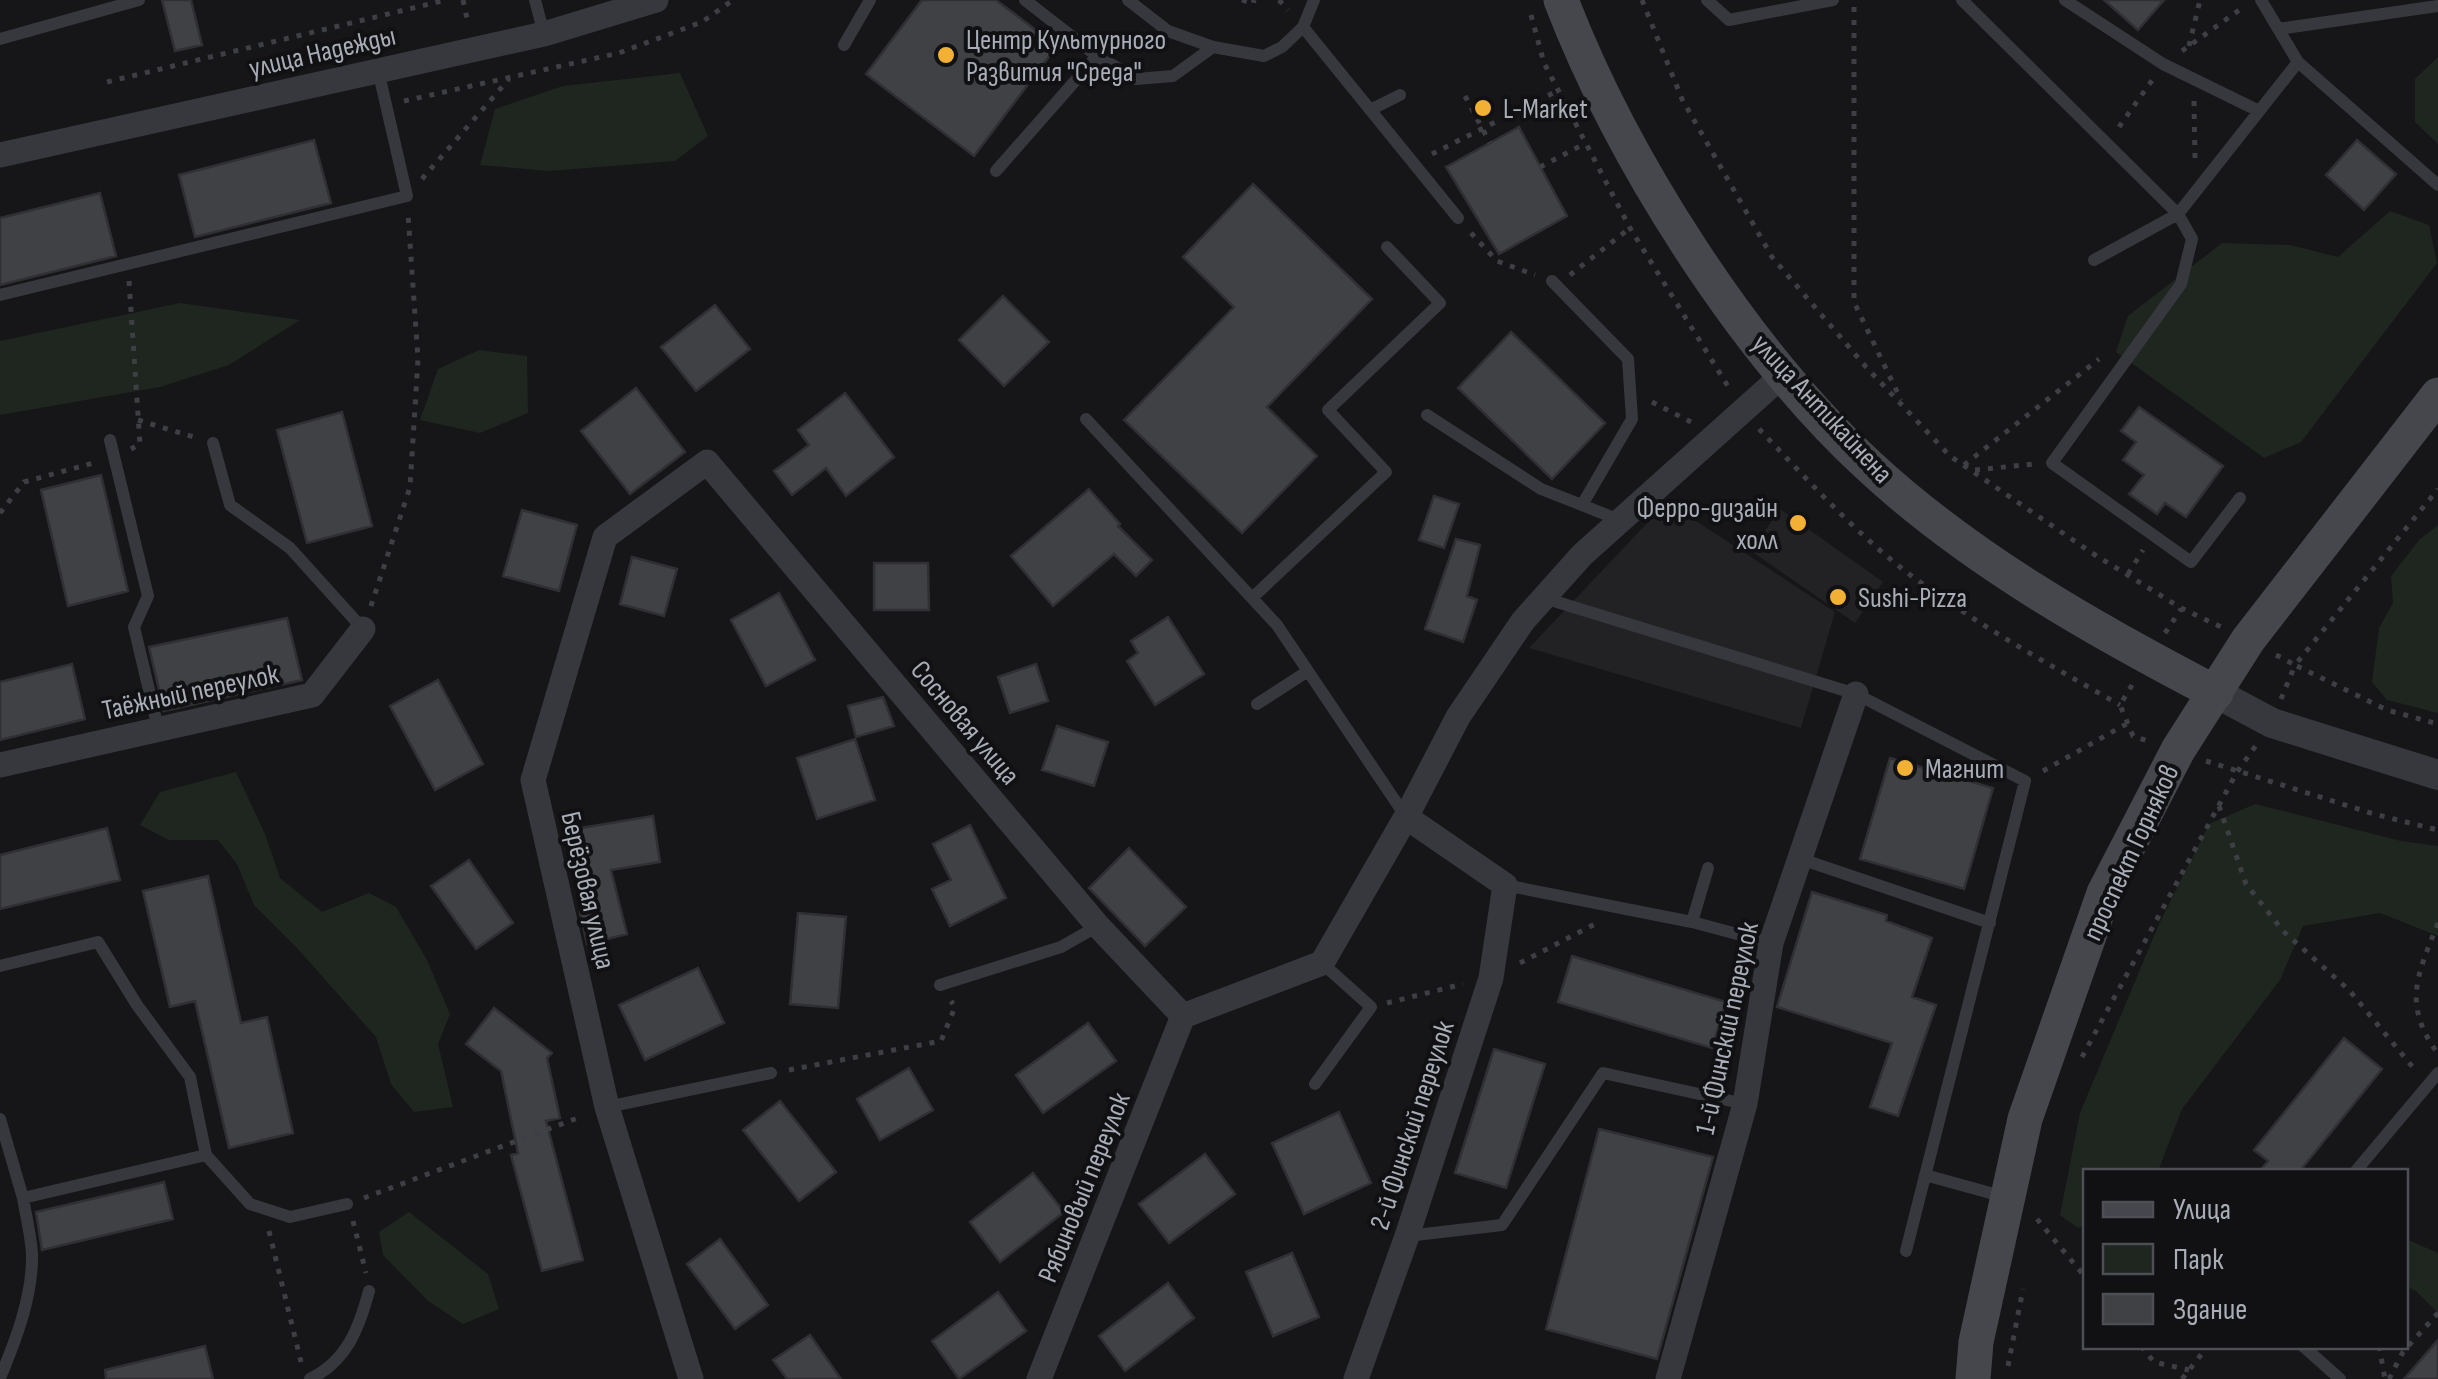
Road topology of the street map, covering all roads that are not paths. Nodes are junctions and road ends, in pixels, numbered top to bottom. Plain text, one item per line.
1 (139, 0) edge
2 (535, 0) edge
3 (656, 0) edge
4 (870, 0) edge
5 (1025, 0) edge
6 (1128, 0) edge
7 (1314, 0) edge
8 (1562, 0) edge
9 (1707, 0) edge
10 (1833, 0) edge
11 (1962, 0) edge
12 (2064, 0) edge
13 (2261, 0) edge
14 (2438, 6) edge
15 (1304, 27) junction
16 (2278, 28) junction
17 (544, 34) junction
18 (0, 39) edge
19 (844, 45) dead end
20 (1213, 47) junction
21 (1097, 56) junction
22 (2298, 62) junction
23 (378, 69) junction
24 (1400, 94) dead end
25 (1370, 110) junction
26 (2257, 110) junction
27 (0, 155) edge
28 (996, 171) dead end
29 (2438, 185) edge
30 (2178, 214) junction
31 (1458, 218) road end
32 (1387, 247) dead end
33 (2094, 260) dead end
34 (1552, 282) road end
35 (0, 295) edge
36 (1784, 374) junction
37 (2438, 394) edge
38 (1427, 415) dead end
39 (1086, 419) dead end
40 (110, 440) dead end
41 (213, 443) road end
42 (707, 462) joint
43 (2240, 498) dead end
44 (1582, 505) junction
45 (1618, 520) junction
46 (1252, 598) junction
47 (1542, 598) junction
48 (363, 629) joint
49 (1308, 672) junction
50 (2216, 693) junction
51 (1856, 694) junction
52 (1257, 704) dead end
53 (158, 728) junction
54 (0, 765) edge
55 (2438, 776) edge
56 (1406, 817) junction
57 (1798, 858) junction
58 (1708, 868) dead end
59 (1504, 885) junction
60 (1692, 922) junction
61 (1990, 923) junction
62 (1098, 926) junction
63 (1771, 943) junction
64 (1322, 963) junction
65 (0, 966) edge
66 (940, 985) road end
67 (1183, 1016) junction
68 (2438, 1072) edge
69 (771, 1073) road end
70 (1315, 1084) dead end
71 (1745, 1104) junction
72 (608, 1107) junction
73 (0, 1119) edge
74 (206, 1155) junction
75 (2357, 1169) edge
76 (1925, 1175) junction
77 (24, 1198) junction
78 (2006, 1198) junction
79 (347, 1204) road end
80 (1408, 1236) junction
81 (1906, 1251) dead end
82 (369, 1291) road end
83 (2306, 1349) edge
84 (0, 1378) edge
85 (308, 1379) edge
86 (691, 1379) edge
87 (1039, 1379) edge
88 (1356, 1379) edge
89 (1668, 1379) edge
90 (1973, 1379) edge
91 (2340, 1379) edge

1 - 18 lane
2 - 17 lane
3 - 17 street, улица Надежды
4 - 19 lane
5 - 21 lane
6 - 20 lane
7 - 15 lane
8 - 36 main road, улица Антикайнена
9 - 10 lane
11 - 30 lane
12 - 26 lane
13 - 16 lane
14 - 16 lane
15 - 20 lane
15 - 25 lane
16 - 22 lane
17 - 23 street, улица Надежды
20 - 21 lane
21 - 28 lane
22 - 26 lane
22 - 29 lane
23 - 27 street, улица Надежды
23 - 35 lane
24 - 25 lane
25 - 31 lane
26 - 30 lane
30 - 33 lane
30 - 43 lane
32 - 46 lane
34 - 44 lane
36 - 45 street
36 - 50 main road, улица Антикайнена
37 - 50 main road, проспект Горняков
38 - 44 lane
39 - 46 lane
40 - 53 lane
41 - 48 lane
42 - 62 street, Сосновая улица
42 - 72 street, Берёзовая улица
44 - 45 lane
45 - 47 street
46 - 49 lane
47 - 51 lane
47 - 56 street
48 - 53 street, Таёжный переулок
49 - 52 lane
49 - 56 lane
50 - 55 street
50 - 78 main road, проспект Горняков
51 - 57 street, 1-й Финский переулок
51 - 61 lane
53 - 54 street, Таёжный переулок
56 - 59 street
56 - 64 street
57 - 61 lane
57 - 63 street, 1-й Финский переулок
58 - 60 lane
59 - 60 lane
59 - 80 street, 2-й Финский переулок
60 - 63 lane
61 - 76 lane
62 - 66 lane
62 - 67 street, Сосновая улица
63 - 71 street, 1-й Финский переулок
64 - 67 street
64 - 70 lane
65 - 74 lane
67 - 87 street, Рябиновый переулок
68 - 75 lane
69 - 72 lane
71 - 80 lane
71 - 89 street, 1-й Финский переулок
72 - 86 street, Берёзовая улица
73 - 77 lane
74 - 77 lane
74 - 79 lane
76 - 78 lane
76 - 81 lane
77 - 84 lane
78 - 90 main road, проспект Горняков
80 - 88 street, 2-й Финский переулок
82 - 85 lane
83 - 91 lane

